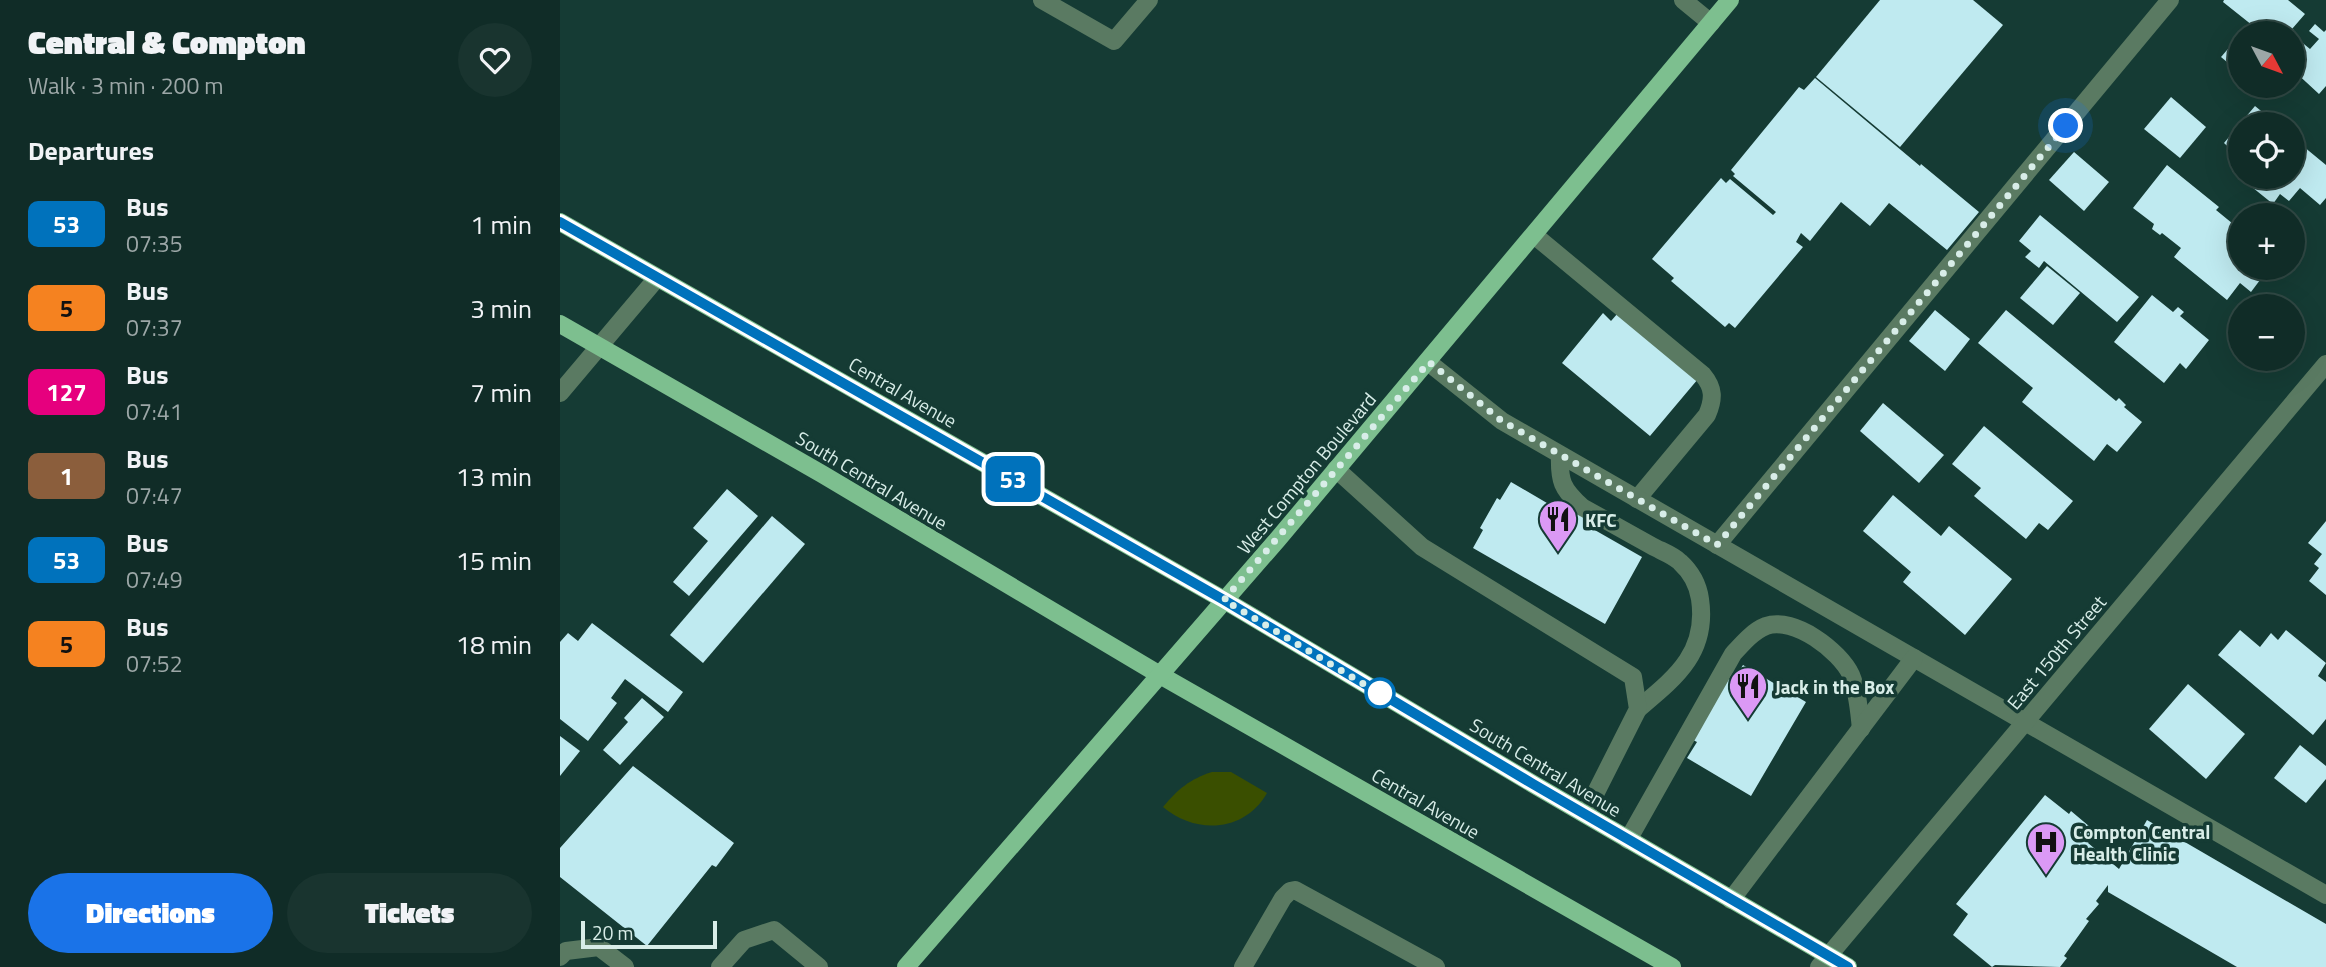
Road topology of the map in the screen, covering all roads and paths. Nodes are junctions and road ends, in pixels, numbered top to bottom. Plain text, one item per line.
1 (1042, 0) edge
2 (1149, 0) edge
3 (1683, 0) edge
4 (1730, 0) edge
5 (2170, 0) edge
6 (1711, 23) junction
7 (560, 222) edge
8 (1534, 235) junction
9 (657, 278) junction
10 (560, 324) edge
11 (600, 347) junction
12 (1429, 362) junction
13 (2326, 364) edge
14 (560, 393) edge
15 (1560, 455) junction
16 (1336, 470) junction
17 (1637, 499) junction
18 (1717, 545) junction
19 (1224, 600) junction
20 (1914, 658) junction
21 (1160, 675) junction
22 (1638, 709) junction
23 (2024, 723) junction
24 (1861, 729) junction
25 (1585, 814) junction
26 (1628, 840) junction
27 (2326, 895) edge
28 (1731, 900) junction
29 (560, 957) edge
30 (1824, 961) edge
31 (625, 967) edge
32 (720, 967) edge
33 (818, 967) edge
34 (906, 967) edge
35 (1243, 967) edge
36 (1436, 967) edge
37 (1672, 967) edge
38 (1848, 967) edge

1 - 2 street
3 - 6 street
4 - 6 main road, West Compton Boulevard
5 - 18 street
6 - 8 main road, West Compton Boulevard
7 - 9 main road, Central Avenue
8 - 12 main road, West Compton Boulevard
8 - 17 street
9 - 11 street
9 - 19 main road, Central Avenue
10 - 11 main road, South Central Avenue
11 - 14 street
11 - 21 main road, South Central Avenue
12 - 15 street
12 - 16 main road, West Compton Boulevard
13 - 23 street, East 150th Street
15 - 17 street
15 - 22 street
16 - 19 main road, West Compton Boulevard
16 - 22 street
17 - 18 street
18 - 20 street
19 - 21 main road, West Compton Boulevard
19 - 25 main road, South Central Avenue
20 - 23 street
20 - 24 street
21 - 34 main road, West Compton Boulevard
21 - 37 main road, Central Avenue
22 - 25 street
23 - 27 street
23 - 30 street, East 150th Street
24 - 26 street
24 - 28 street
25 - 26 main road, South Central Avenue
26 - 28 main road, South Central Avenue
28 - 30 main road, South Central Avenue
29 - 31 street
30 - 38 main road, South Central Avenue
32 - 33 street
35 - 36 street

